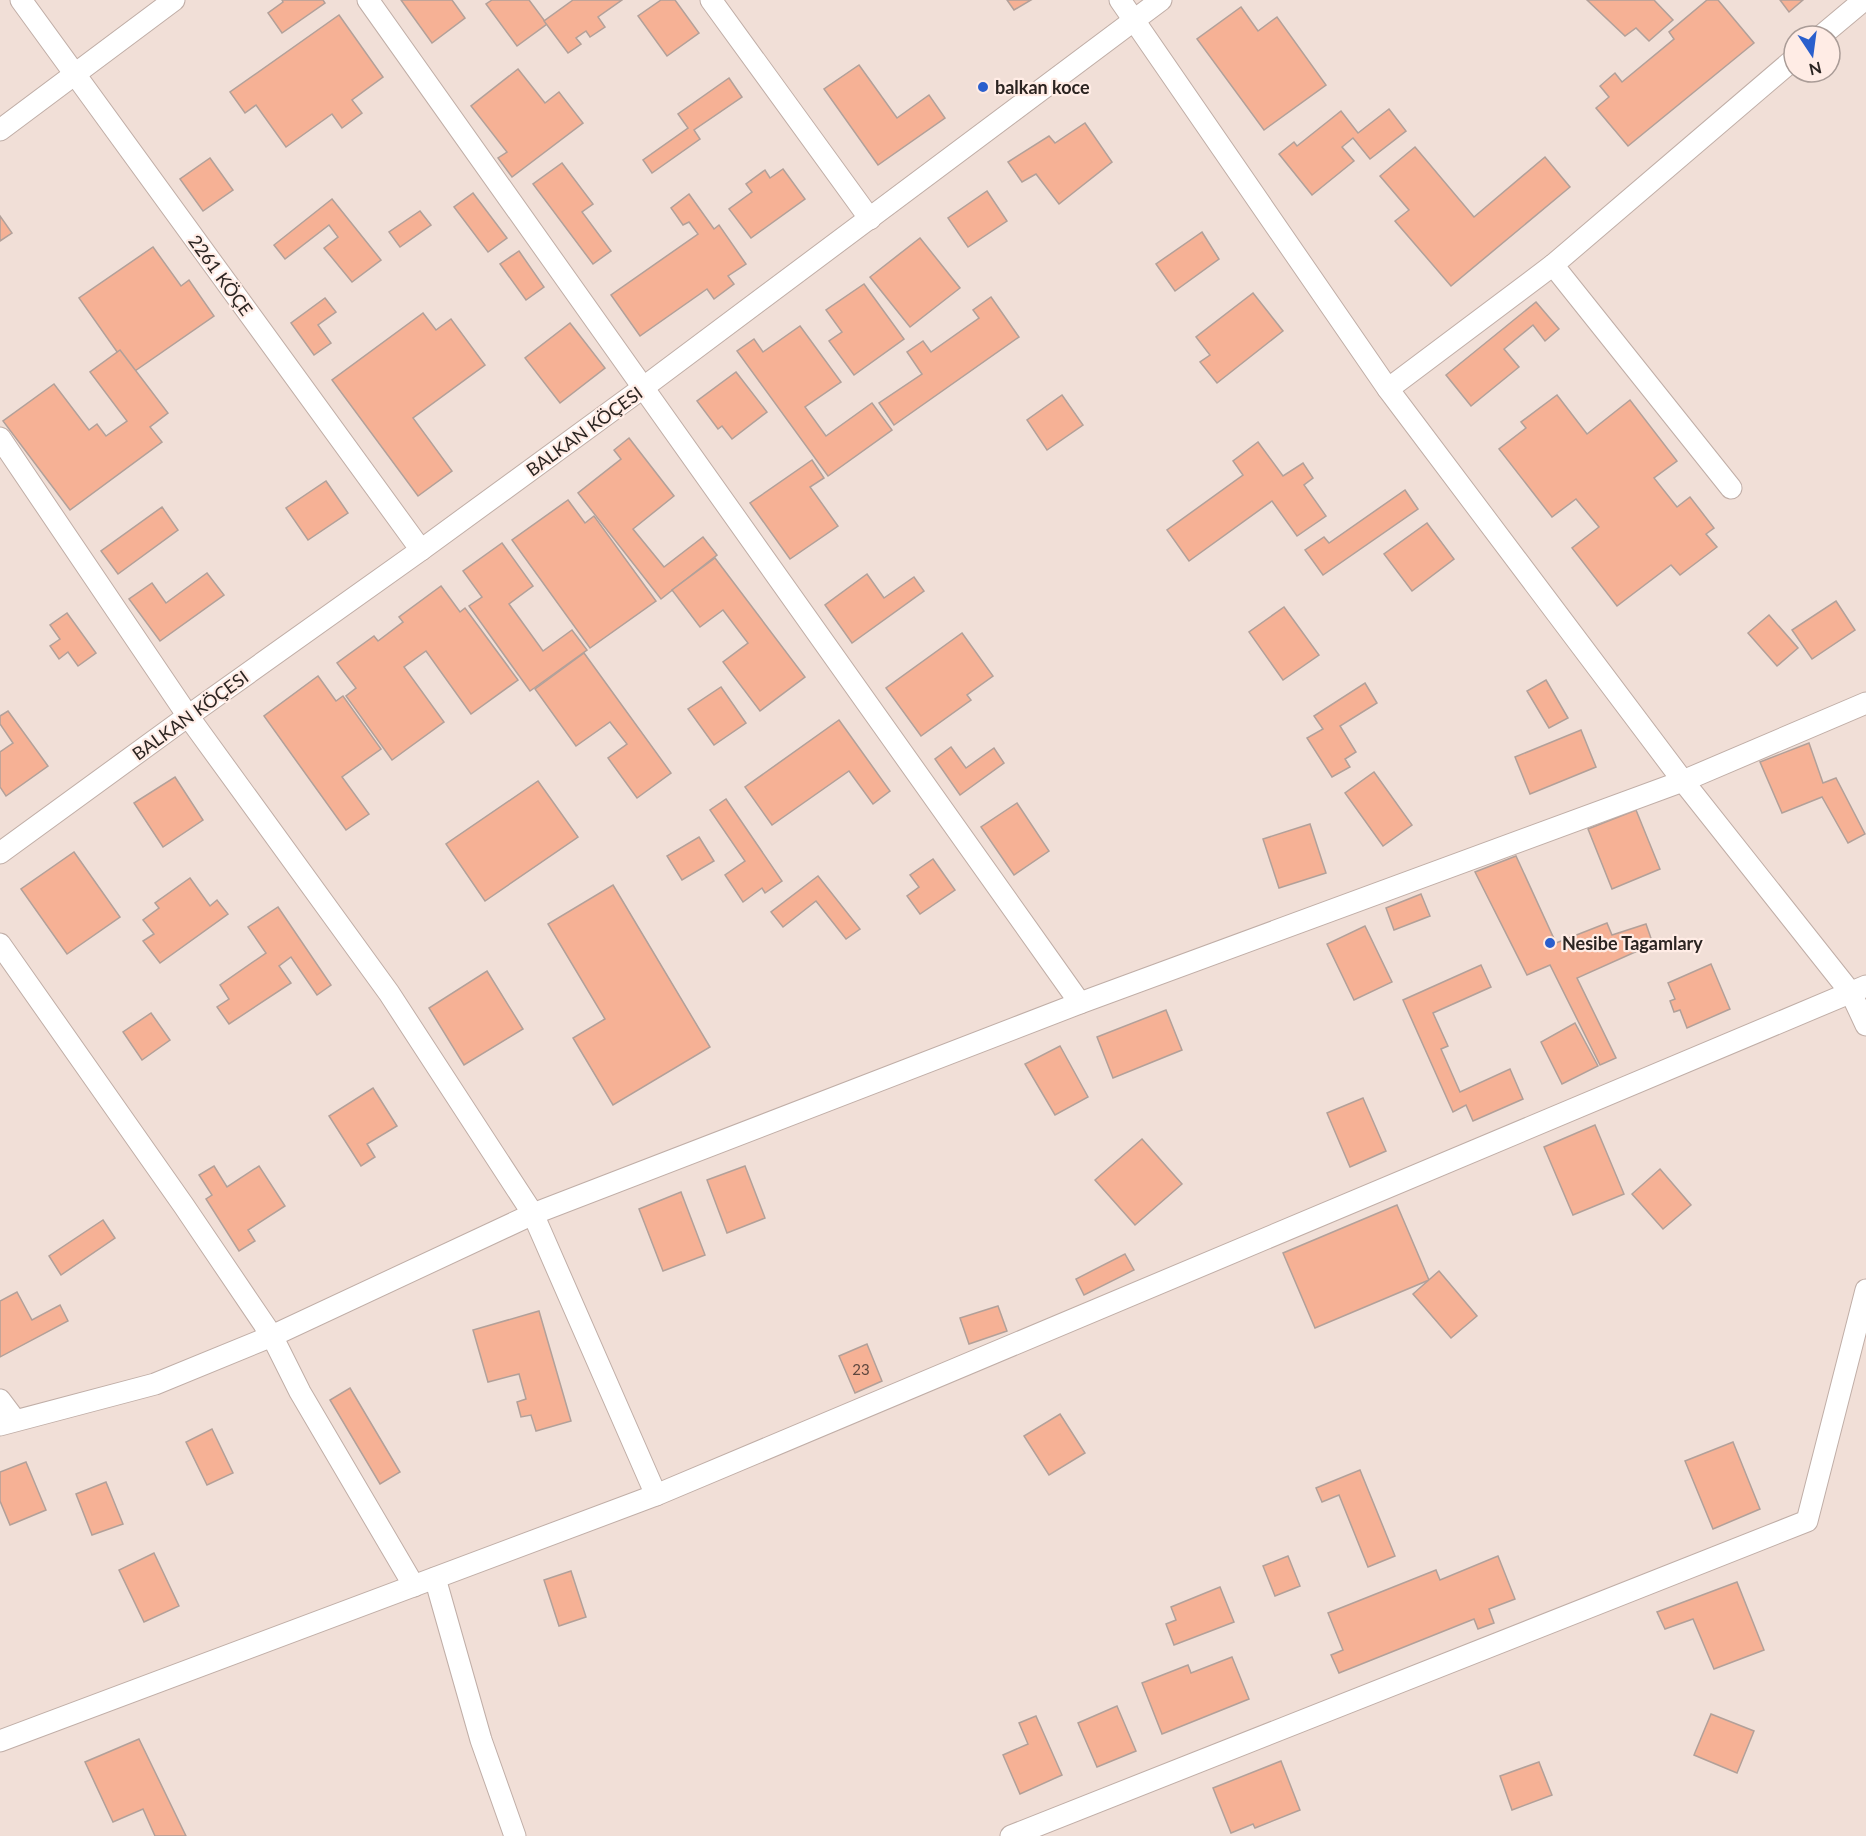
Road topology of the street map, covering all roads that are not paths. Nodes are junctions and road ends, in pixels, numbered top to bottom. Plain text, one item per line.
1 (21, 0) edge
2 (174, 0) edge
3 (368, 0) edge
4 (711, 0) edge
5 (1120, 0) edge
6 (1161, 0) edge
7 (1863, 0) edge
8 (1134, 20) junction
9 (1835, 24) edge
10 (1782, 69) edge
11 (74, 74) junction
12 (0, 130) edge
13 (870, 219) junction
14 (1553, 265) junction
15 (644, 387) junction
16 (1388, 389) junction
17 (0, 438) edge
18 (1731, 488) dead end
19 (421, 550) junction
20 (1866, 703) edge
21 (188, 716) junction
22 (1683, 781) junction
23 (0, 853) edge
24 (0, 944) edge
25 (1858, 989) edge
26 (1080, 1003) junction
27 (1866, 1025) edge
28 (533, 1214) junction
29 (1866, 1290) edge
30 (272, 1336) junction
31 (0, 1400) edge
32 (7, 1422) edge
33 (656, 1496) junction
34 (435, 1578) junction
35 (414, 1586) junction
36 (0, 1740) edge
37 (515, 1836) edge
38 (1011, 1836) edge

1 - 11 street, 2261 KÖÇE
2 - 11 street
3 - 15 street
4 - 13 street
5 - 8 street
6 - 8 street, BALKAN KÖÇESI
7 - 9 street
8 - 13 street, BALKAN KÖÇESI
8 - 16 street
10 - 14 street
11 - 12 street
11 - 19 street, 2261 KÖÇE
13 - 15 street, BALKAN KÖÇESI
14 - 16 street
14 - 18 street
15 - 19 street, BALKAN KÖÇESI
15 - 26 street
16 - 22 street
17 - 21 street
19 - 21 street, BALKAN KÖÇESI
20 - 22 street
21 - 23 street, BALKAN KÖÇESI
21 - 28 street
22 - 25 street
22 - 26 street
24 - 30 street
25 - 27 street
25 - 33 street
26 - 28 street
28 - 30 street
28 - 33 street
29 - 38 street
30 - 32 street
30 - 35 street
31 - 32 street
33 - 34 street
34 - 35 street
34 - 37 street
35 - 36 street

